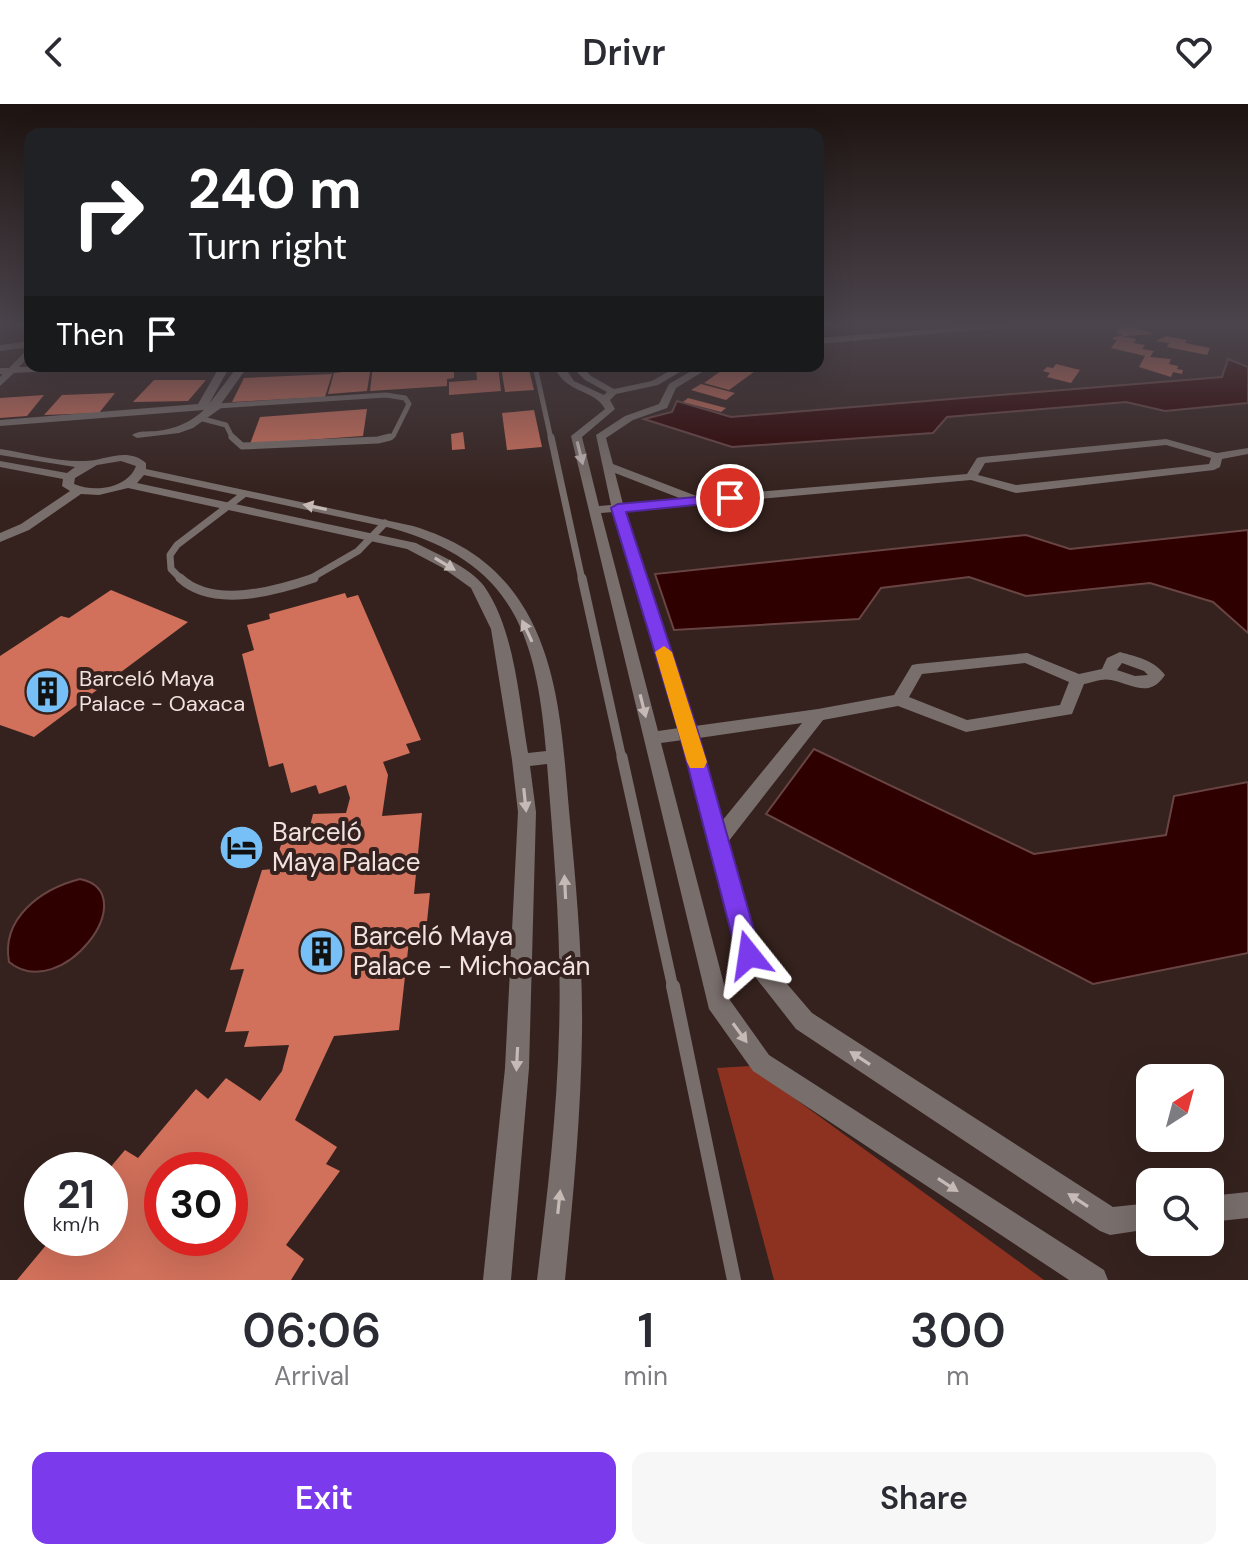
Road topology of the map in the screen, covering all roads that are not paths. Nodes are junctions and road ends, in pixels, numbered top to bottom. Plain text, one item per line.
1 (219, 382) edge
2 (231, 382) edge
3 (539, 382) edge
4 (570, 382) edge
5 (592, 382) edge
6 (657, 382) edge
7 (679, 382) edge
8 (640, 388) junction
9 (665, 399) junction
10 (609, 400) junction
11 (208, 411) junction
12 (633, 417) junction
13 (0, 423) edge
14 (137, 435) dead end
15 (1248, 451) edge
16 (0, 452) edge
17 (1217, 456) junction
18 (0, 464) edge
19 (86, 465) junction
20 (607, 466) junction
21 (142, 471) junction
22 (69, 477) junction
23 (971, 477) junction
24 (126, 484) junction
25 (78, 491) junction
26 (236, 500) junction
27 (699, 501) junction
28 (618, 508) junction
29 (594, 510) junction
30 (378, 529) junction
31 (0, 538) edge
32 (1108, 673) dead end
33 (1078, 680) junction
34 (899, 700) junction
35 (818, 715) junction
36 (689, 732) junction
37 (652, 738) junction
38 (556, 757) junction
39 (521, 760) junction
40 (718, 840) junction
41 (1248, 1205) edge
42 (1224, 1208) edge
43 (1136, 1218) edge
44 (497, 1280) edge
45 (551, 1280) edge
46 (734, 1280) edge
47 (1094, 1280) edge

1 - 11 street
2 - 11 street
3 - 46 lane
4 - 10 street
5 - 10 street
6 - 8 street
7 - 9 street
8 - 9 street
8 - 10 street
9 - 12 street
10 - 12 street
10 -> 29 street
11 - 11 lane
11 - 13 street
11 - 14 street
12 - 20 street
15 - 17 street
16 - 19 street
17 - 23 street
17 - 23 street
18 - 22 street
19 - 21 street
19 - 22 street
20 - 27 street
20 - 28 street
21 - 24 street
21 - 26 street
22 - 25 street
23 - 27 street
24 - 25 street
24 - 26 street
25 - 31 street
26 - 30 street
26 - 30 lane
27 - 28 street
28 - 29 street
28 - 36 street
29 -> 37 street
38 -> 30 street
30 -> 39 street
32 - 33 street
33 - 34 street
33 - 34 street
34 - 35 street
35 - 36 street
35 - 40 street
36 - 37 street
36 - 40 street
37 -> 47 street
38 - 39 street
45 -> 38 street
39 -> 44 street
43 -> 40 street
41 - 42 street

